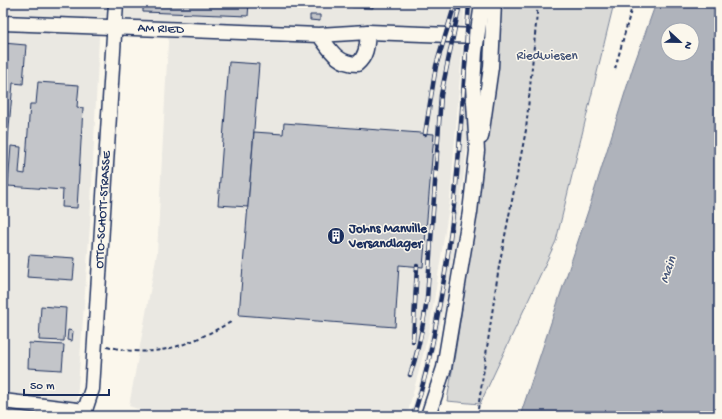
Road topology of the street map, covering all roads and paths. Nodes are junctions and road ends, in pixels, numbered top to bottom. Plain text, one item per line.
1 (116, 3) edge
2 (482, 3) edge
3 (494, 3) edge
4 (538, 3) edge
5 (633, 3) edge
6 (3, 23) edge
7 (115, 27) junction
8 (368, 32) junction
9 (319, 35) junction
10 (477, 36) junction
11 (615, 69) dead end
12 (476, 151) junction
13 (231, 322) dead end
14 (95, 342) junction
15 (3, 401) edge
16 (84, 414) edge
17 (428, 416) edge
18 (477, 416) edge

1 - 7 street, OTTO-SCHOTT-STRASSE
2 - 10 street
3 - 12 street
4 - 18 path
5 - 11 path
6 - 7 street, AM RIED
7 - 9 street, AM RIED
7 - 14 street, OTTO-SCHOTT-STRASSE
8 - 9 street, AM RIED
8 - 9 street
8 - 10 street, AM RIED
10 - 12 street
12 - 17 street
13 - 14 path
14 - 16 street, OTTO-SCHOTT-STRASSE
15 - 16 street

